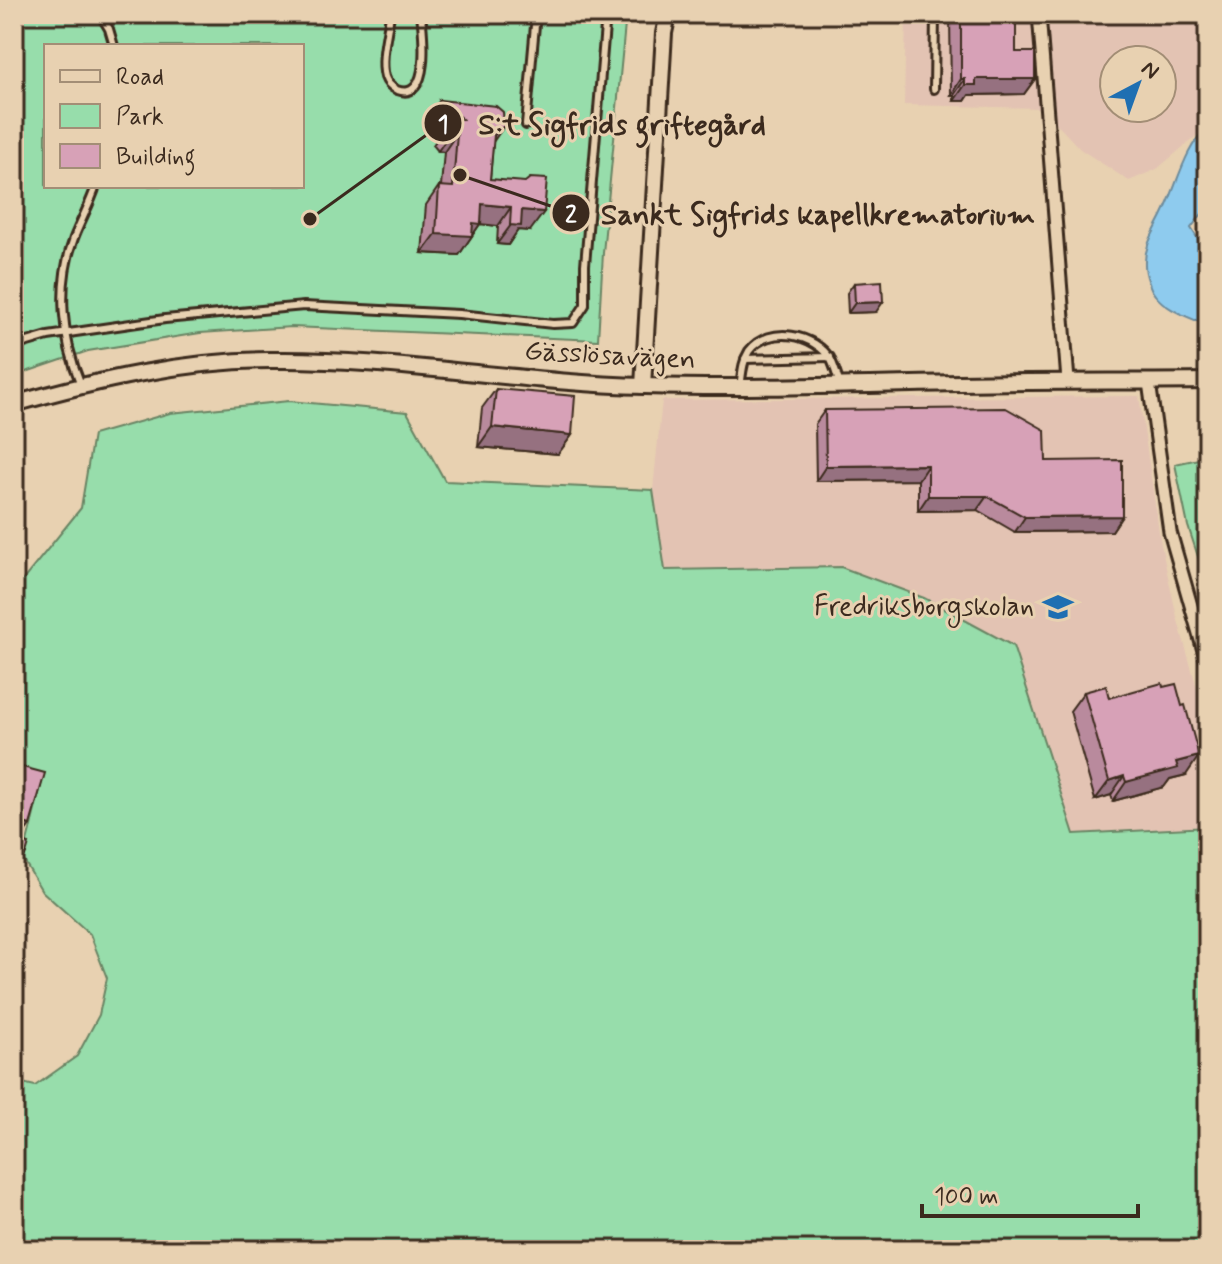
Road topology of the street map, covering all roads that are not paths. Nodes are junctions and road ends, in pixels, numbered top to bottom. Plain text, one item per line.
1 (100, 14) edge
2 (390, 14) edge
3 (421, 14) edge
4 (536, 14) edge
5 (606, 14) edge
6 (668, 14) edge
7 (935, 14) edge
8 (1039, 14) edge
9 (113, 44) edge
10 (934, 89) dead end
11 (526, 125) dead end
12 (95, 188) edge
13 (68, 334) junction
14 (14, 346) edge
15 (830, 357) junction
16 (745, 359) junction
17 (1068, 381) junction
18 (1208, 381) edge
19 (1149, 382) junction
20 (81, 385) junction
21 (643, 386) junction
22 (840, 386) junction
23 (740, 388) junction
24 (14, 404) edge
25 (1208, 665) edge

1 - 9 lane
2 - 3 lane
4 - 11 lane
5 - 13 lane
6 - 21 street
7 - 10 lane
8 - 17 street
12 - 13 lane
13 - 14 lane
13 - 20 lane
15 - 16 lane
15 - 16 lane
15 - 22 lane
16 - 23 lane
17 - 19 street, Gässlösavägen
17 - 22 street, Gässlösavägen
18 - 19 street, Gässlösavägen
19 - 25 street
20 - 21 street, Gässlösavägen
20 - 24 street, Gässlösavägen
21 - 23 street, Gässlösavägen
22 - 23 street, Gässlösavägen

